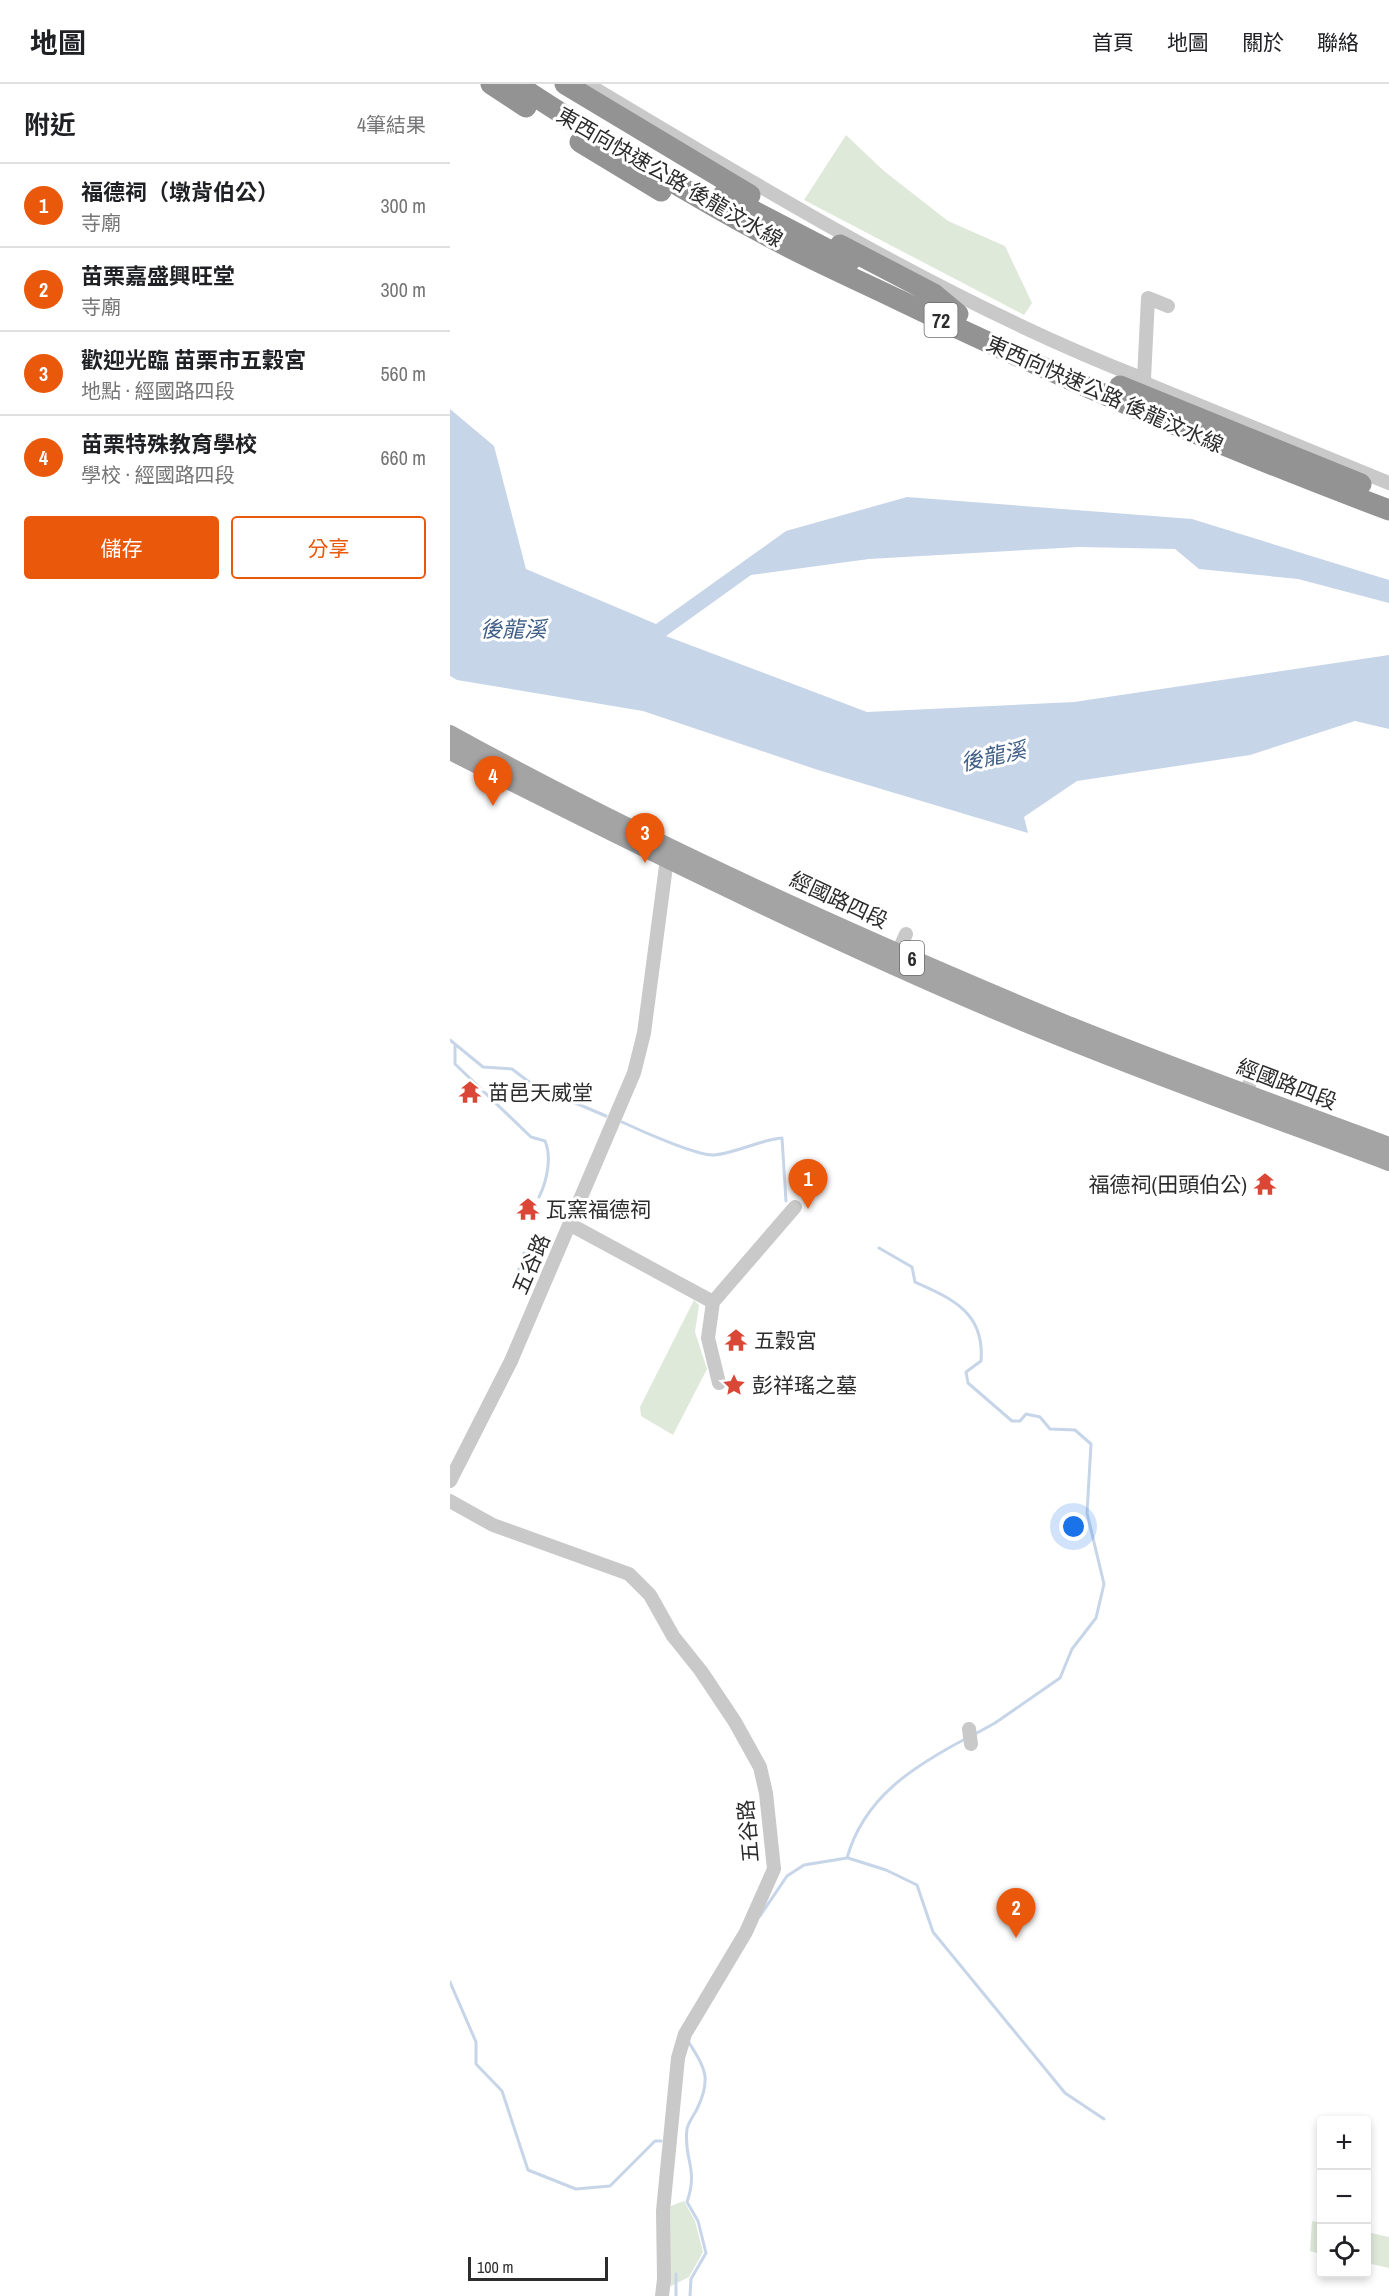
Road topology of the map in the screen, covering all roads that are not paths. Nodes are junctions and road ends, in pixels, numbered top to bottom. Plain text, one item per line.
1 (491, 84) edge
2 (516, 84) edge
3 (537, 84) edge
4 (565, 84) edge
5 (587, 84) edge
6 (1168, 306) dead end
7 (958, 315) junction
8 (978, 339) junction
9 (1144, 379) junction
10 (1389, 483) edge
11 (1389, 496) edge
12 (1389, 510) edge
13 (450, 734) edge
14 (450, 751) edge
15 (667, 853) junction
16 (906, 934) dead end
17 (895, 958) junction
18 (1246, 1093) junction
19 (1389, 1146) edge
20 (1389, 1162) edge
21 (795, 1207) dead end
22 (571, 1225) junction
23 (713, 1302) junction
24 (719, 1383) dead end
25 (450, 1480) edge
26 (450, 1501) edge
27 (969, 1729) dead end
28 (971, 1744) dead end
29 (662, 2296) edge

1 - 8 highway
2 - 8 highway, 東西向快速公路 後龍汶水線 / 72
3 - 7 highway, 東西向快速公路 後龍汶水線 / 72
4 - 7 highway
5 - 9 street
6 - 9 street
7 - 11 highway, 東西向快速公路 後龍汶水線 / 72
8 - 12 highway, 東西向快速公路 後龍汶水線 / 72
9 - 10 street
13 - 15 main road, 經國路四段 / 6
14 - 15 main road, 經國路四段 / 6
15 - 17 main road, 經國路四段 / 6
15 - 22 street, 五谷路
16 - 17 street
17 - 18 main road, 經國路四段 / 6
18 - 19 main road, 經國路四段 / 6
18 - 20 main road, 經國路四段 / 6
21 - 23 street
22 - 23 street
22 - 25 street, 五谷路
23 - 24 street
26 - 29 street, 五谷路
27 - 28 street

